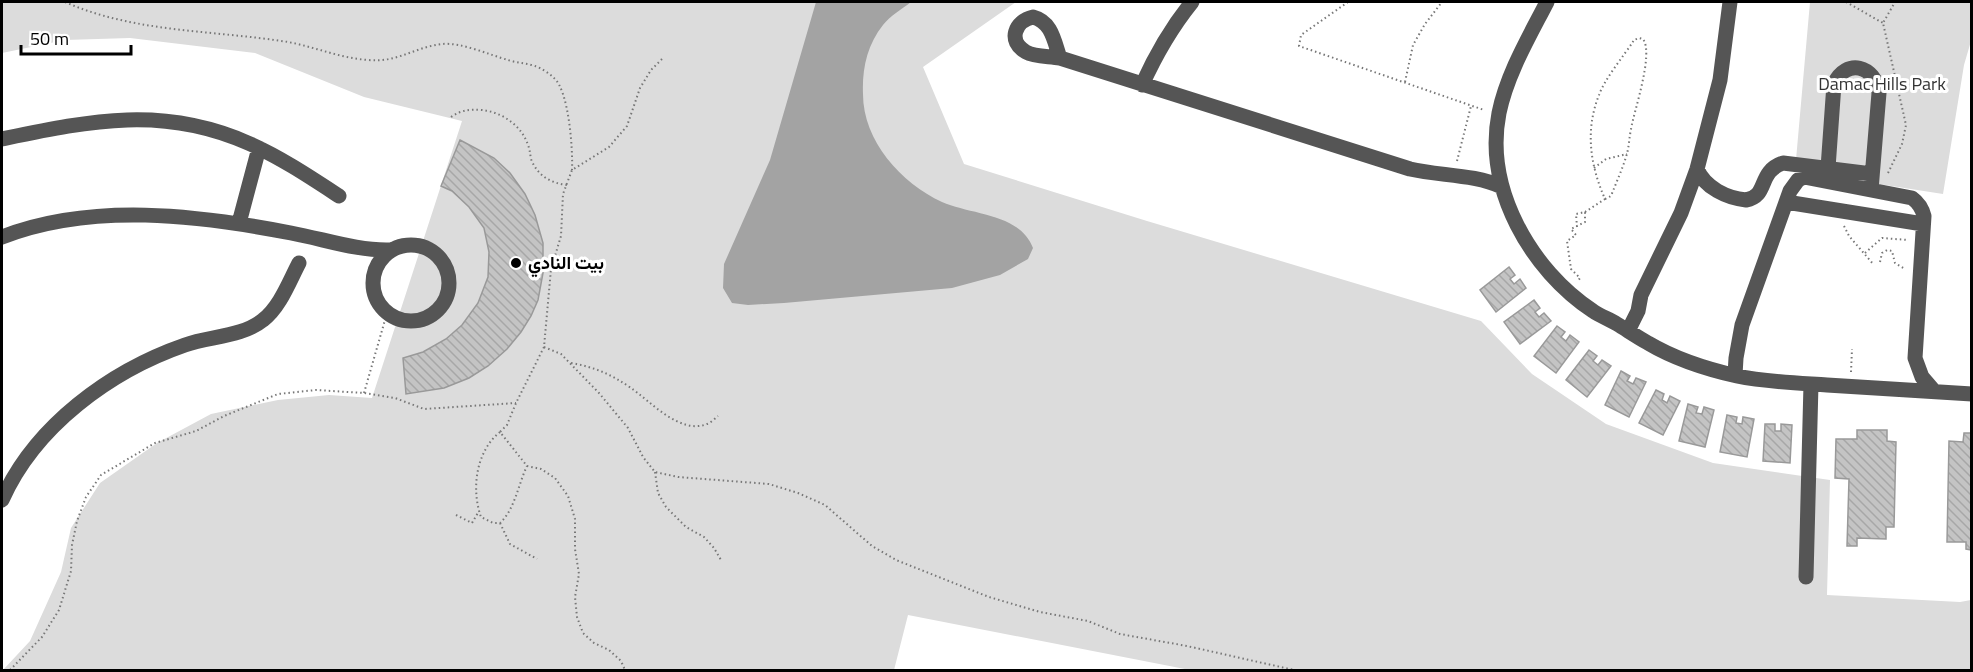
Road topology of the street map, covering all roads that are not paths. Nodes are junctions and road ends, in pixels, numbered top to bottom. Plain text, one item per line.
1 (1192, 2) edge
2 (1547, 2) edge
3 (1730, 2) edge
4 (1060, 58) dead end
5 (1142, 85) junction
6 (2, 139) edge
7 (259, 148) junction
8 (1497, 160) junction
9 (1828, 168) junction
10 (1697, 170) junction
11 (1872, 174) junction
12 (1471, 178) junction
13 (1502, 187) junction
14 (1871, 190) junction
15 (339, 196) dead end
16 (1786, 202) junction
17 (239, 223) junction
18 (1923, 224) junction
19 (2, 237) edge
20 (348, 246) junction
21 (390, 250) junction
22 (299, 263) dead end
23 (373, 278) junction
24 (1623, 327) junction
25 (1735, 375) junction
26 (1811, 384) junction
27 (1934, 391) junction
28 (1971, 394) edge
29 (2, 500) edge
30 (1806, 577) dead end

1 - 5 street
2 - 8 street
3 - 10 street
4 - 5 street
5 - 12 street
6 - 7 street
7 - 15 street
7 - 17 street
8 - 12 street
8 - 13 street
9 - 10 street
9 - 11 street
9 - 11 street
10 - 24 street
11 - 14 street
12 - 13 street
13 - 24 street
14 - 16 street
14 - 18 street
16 - 18 street
16 - 25 street
17 - 19 street
17 - 20 street
18 - 27 street
20 - 21 street
20 - 23 street
21 - 23 street
21 - 23 street
22 - 29 street
24 - 25 street
25 - 26 street
26 - 27 street
26 - 30 street
27 - 28 street

